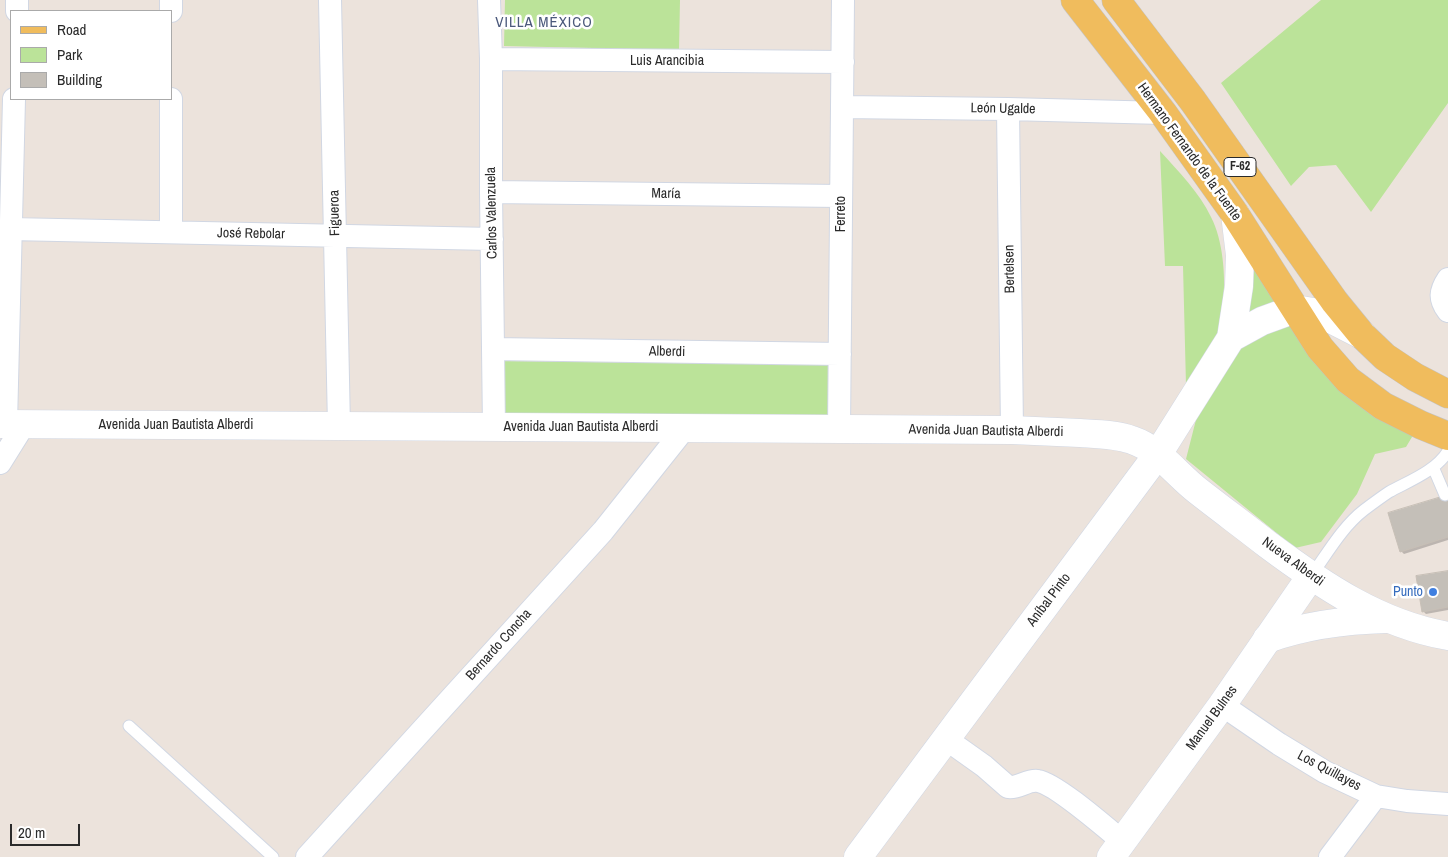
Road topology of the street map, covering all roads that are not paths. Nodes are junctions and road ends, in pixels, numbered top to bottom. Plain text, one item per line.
1 (330, 0) edge
2 (489, 0) edge
3 (843, 0) edge
4 (1075, 0) edge
5 (1116, 0) edge
6 (491, 60) junction
7 (843, 62) junction
8 (14, 100) edge
9 (171, 100) edge
10 (842, 107) junction
11 (1008, 109) junction
12 (1163, 113) junction
13 (491, 192) junction
14 (841, 196) junction
15 (1235, 214) junction
16 (10, 229) junction
17 (171, 232) junction
18 (335, 236) junction
19 (492, 239) junction
20 (1448, 279) edge
21 (1296, 309) junction
22 (1448, 311) edge
23 (1362, 336) junction
24 (1231, 338) junction
25 (493, 349) junction
26 (840, 354) junction
27 (1448, 394) edge
28 (10, 424) edge
29 (339, 426) junction
30 (494, 427) junction
31 (685, 428) junction
32 (839, 429) junction
33 (1012, 430) junction
34 (1448, 436) edge
35 (1448, 451) edge
36 (1158, 454) junction
37 (0, 463) edge
38 (1433, 468) junction
39 (1445, 495) dead end
40 (1311, 576) junction
41 (1391, 619) junction
42 (1448, 636) edge
43 (1267, 639) junction
44 (1222, 705) junction
45 (129, 726) dead end
46 (946, 738) junction
47 (1376, 796) junction
48 (1448, 804) edge
49 (1116, 849) edge
50 (273, 857) edge
51 (307, 857) edge
52 (858, 857) edge
53 (1330, 857) edge

1 - 18 street, Figueroa
2 - 6 street, Carlos Valenzuela
3 - 7 street, Ferreto
4 - 12 main road, Hermano Fernando de la Fuente / F-62
5 - 23 main road, F-62
6 - 7 street, Luis Arancibia
6 - 13 street, Carlos Valenzuela
7 - 10 street, Ferreto
8 - 16 street
9 - 17 street
10 - 11 street, León Ugalde
10 - 14 street, Ferreto
11 - 12 street, León Ugalde
11 - 33 street, Bertelsen
12 - 15 main road, Hermano Fernando de la Fuente / F-62
13 - 14 street, María
13 - 19 street, Carlos Valenzuela
14 - 26 street, Ferreto
15 - 21 main road, Hermano Fernando de la Fuente / F-62
15 - 24 main road, Aníbal Pinto
16 - 17 street, José Rebolar
16 - 28 street
17 - 18 street, José Rebolar
18 - 19 street, José Rebolar
18 - 29 street, Figueroa
19 - 25 street, Carlos Valenzuela
20 - 22 street
21 - 23 main road
21 - 24 main road, Aníbal Pinto
21 - 34 main road, F-62
23 - 27 main road, F-62
24 - 36 main road, Aníbal Pinto
25 - 26 street, Alberdi
25 - 30 street, Carlos Valenzuela
26 - 32 street, Ferreto
28 - 29 main road, Avenida Juan Bautista Alberdi
28 - 37 street
29 - 30 main road, Avenida Juan Bautista Alberdi
30 - 31 main road, Avenida Juan Bautista Alberdi
31 - 32 main road, Avenida Juan Bautista Alberdi
31 - 51 street, Bernardo Concha
32 - 33 main road, Avenida Juan Bautista Alberdi
33 - 36 main road, Avenida Juan Bautista Alberdi
35 - 38 lane
36 - 40 main road, Nueva Alberdi
36 - 46 main road, Aníbal Pinto
38 - 39 lane
38 - 40 lane
40 - 41 main road, Nueva Alberdi
40 - 43 main road, Manuel Bulnes
41 - 42 main road, Nueva Alberdi
41 - 43 main road
43 - 44 main road, Manuel Bulnes
44 - 47 street, Los Quillayes
44 - 49 main road, Manuel Bulnes
45 - 50 lane
46 - 49 street
46 - 52 main road, Aníbal Pinto
47 - 48 street, Los Quillayes
47 - 53 street

